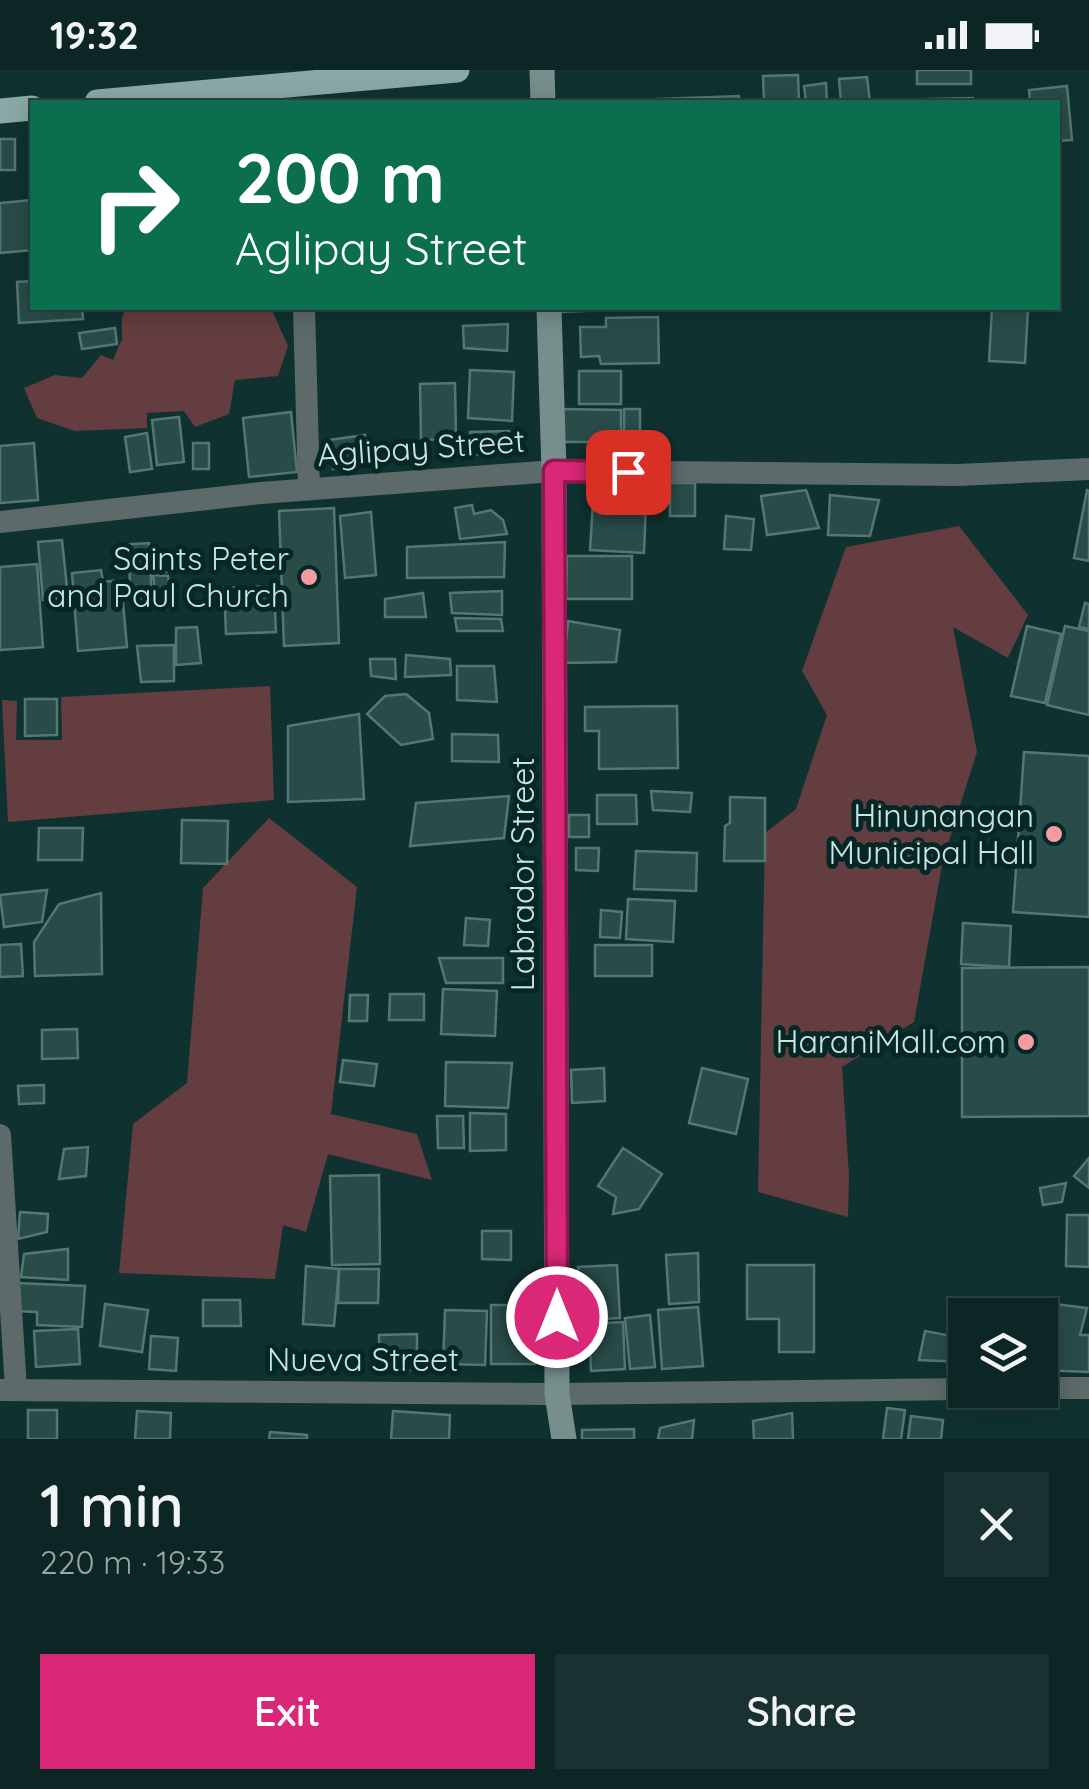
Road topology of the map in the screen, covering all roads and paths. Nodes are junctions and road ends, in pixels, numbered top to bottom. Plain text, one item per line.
1 (458, 70) edge
2 (542, 70) edge
3 (297, 93) edge
4 (141, 100) edge
5 (543, 100) edge
6 (30, 108) edge
7 (0, 112) edge
8 (304, 310) edge
9 (549, 310) edge
10 (1089, 469) edge
11 (554, 471) junction
12 (309, 488) junction
13 (0, 522) edge
14 (0, 1134) edge
15 (1058, 1388) edge
16 (1089, 1388) edge
17 (948, 1389) edge
18 (8, 1390) edge
19 (557, 1394) junction
20 (564, 1439) edge

1 - 3 main road
2 - 5 street
3 - 4 main road
6 - 7 main road
8 - 12 street
9 - 11 street, Labrador Street
10 - 11 street, Aglipay Street
11 - 12 street, Aglipay Street
11 - 19 street, Labrador Street
12 - 13 street, Aglipay Street
14 - 18 street
15 - 16 street
17 - 19 street, Nueva Street
18 - 19 street, Nueva Street
19 - 20 street, Labrador Street

